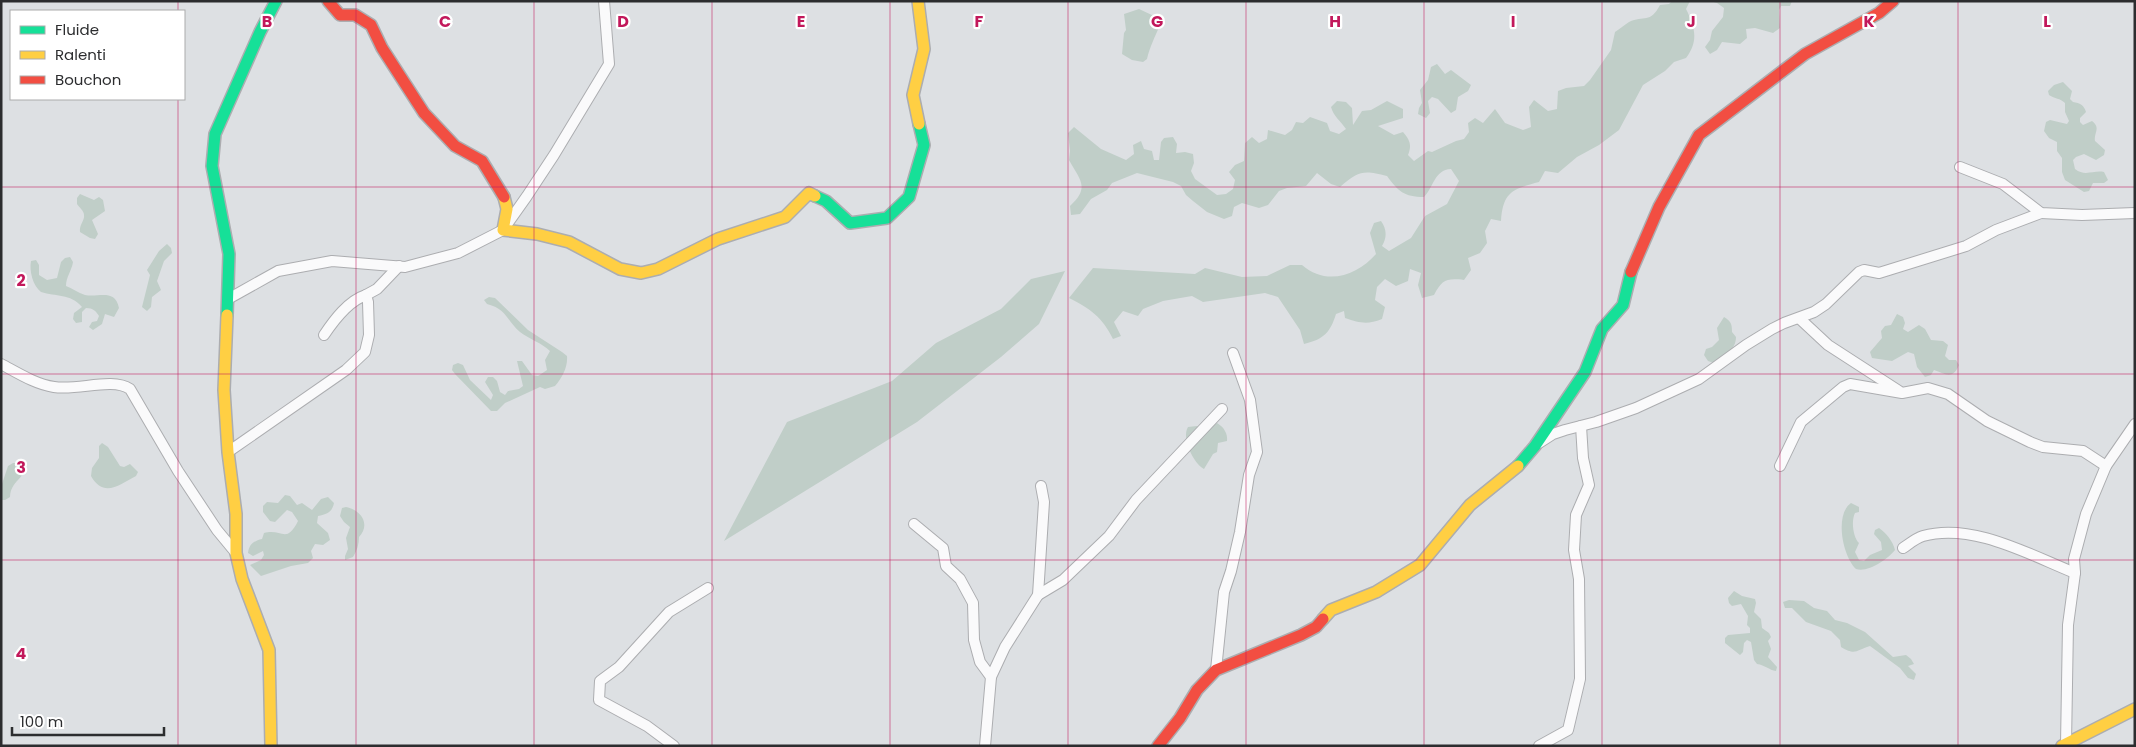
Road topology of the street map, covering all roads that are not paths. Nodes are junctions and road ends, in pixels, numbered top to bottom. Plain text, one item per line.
1 (276, 1) edge
2 (328, 1) edge
3 (604, 1) edge
4 (918, 1) edge
5 (1893, 1) edge
6 (1960, 166) dead end
7 (2041, 213) junction
8 (2135, 213) edge
9 (502, 230) junction
10 (399, 266) junction
11 (366, 295) junction
12 (228, 299) junction
13 (1800, 318) junction
14 (324, 335) dead end
15 (1233, 353) dead end
16 (1, 364) edge
17 (1902, 393) junction
18 (1222, 409) dead end
19 (2135, 424) edge
20 (1581, 426) junction
21 (1535, 446) junction
22 (228, 452) junction
23 (1780, 466) dead end
24 (2106, 466) junction
25 (1041, 486) dead end
26 (914, 524) dead end
27 (1903, 548) dead end
28 (236, 553) junction
29 (2075, 573) junction
30 (708, 588) dead end
31 (1038, 595) junction
32 (1216, 670) junction
33 (991, 677) junction
34 (2135, 709) edge
35 (271, 744) edge
36 (2064, 745) edge
37 (674, 746) edge
38 (985, 746) edge
39 (1158, 746) edge
40 (1539, 746) edge

1 - 12 street
2 - 9 street
3 - 9 street
4 - 9 street
5 - 21 street
6 - 7 street
7 - 8 street
7 - 13 street
9 - 10 street
10 - 11 street
10 - 12 street
11 - 14 street
11 - 22 street
12 - 22 street
13 - 17 street
13 - 20 street
15 - 32 street
16 - 28 street
17 - 23 street
17 - 24 street
18 - 31 street
19 - 24 street
20 - 21 street
20 - 40 street
21 - 32 street
22 - 28 street
24 - 29 street
25 - 31 street
26 - 33 street
27 - 29 street
28 - 35 street
29 - 36 street
30 - 37 street
31 - 33 street
32 - 39 street
33 - 38 street
34 - 36 street

